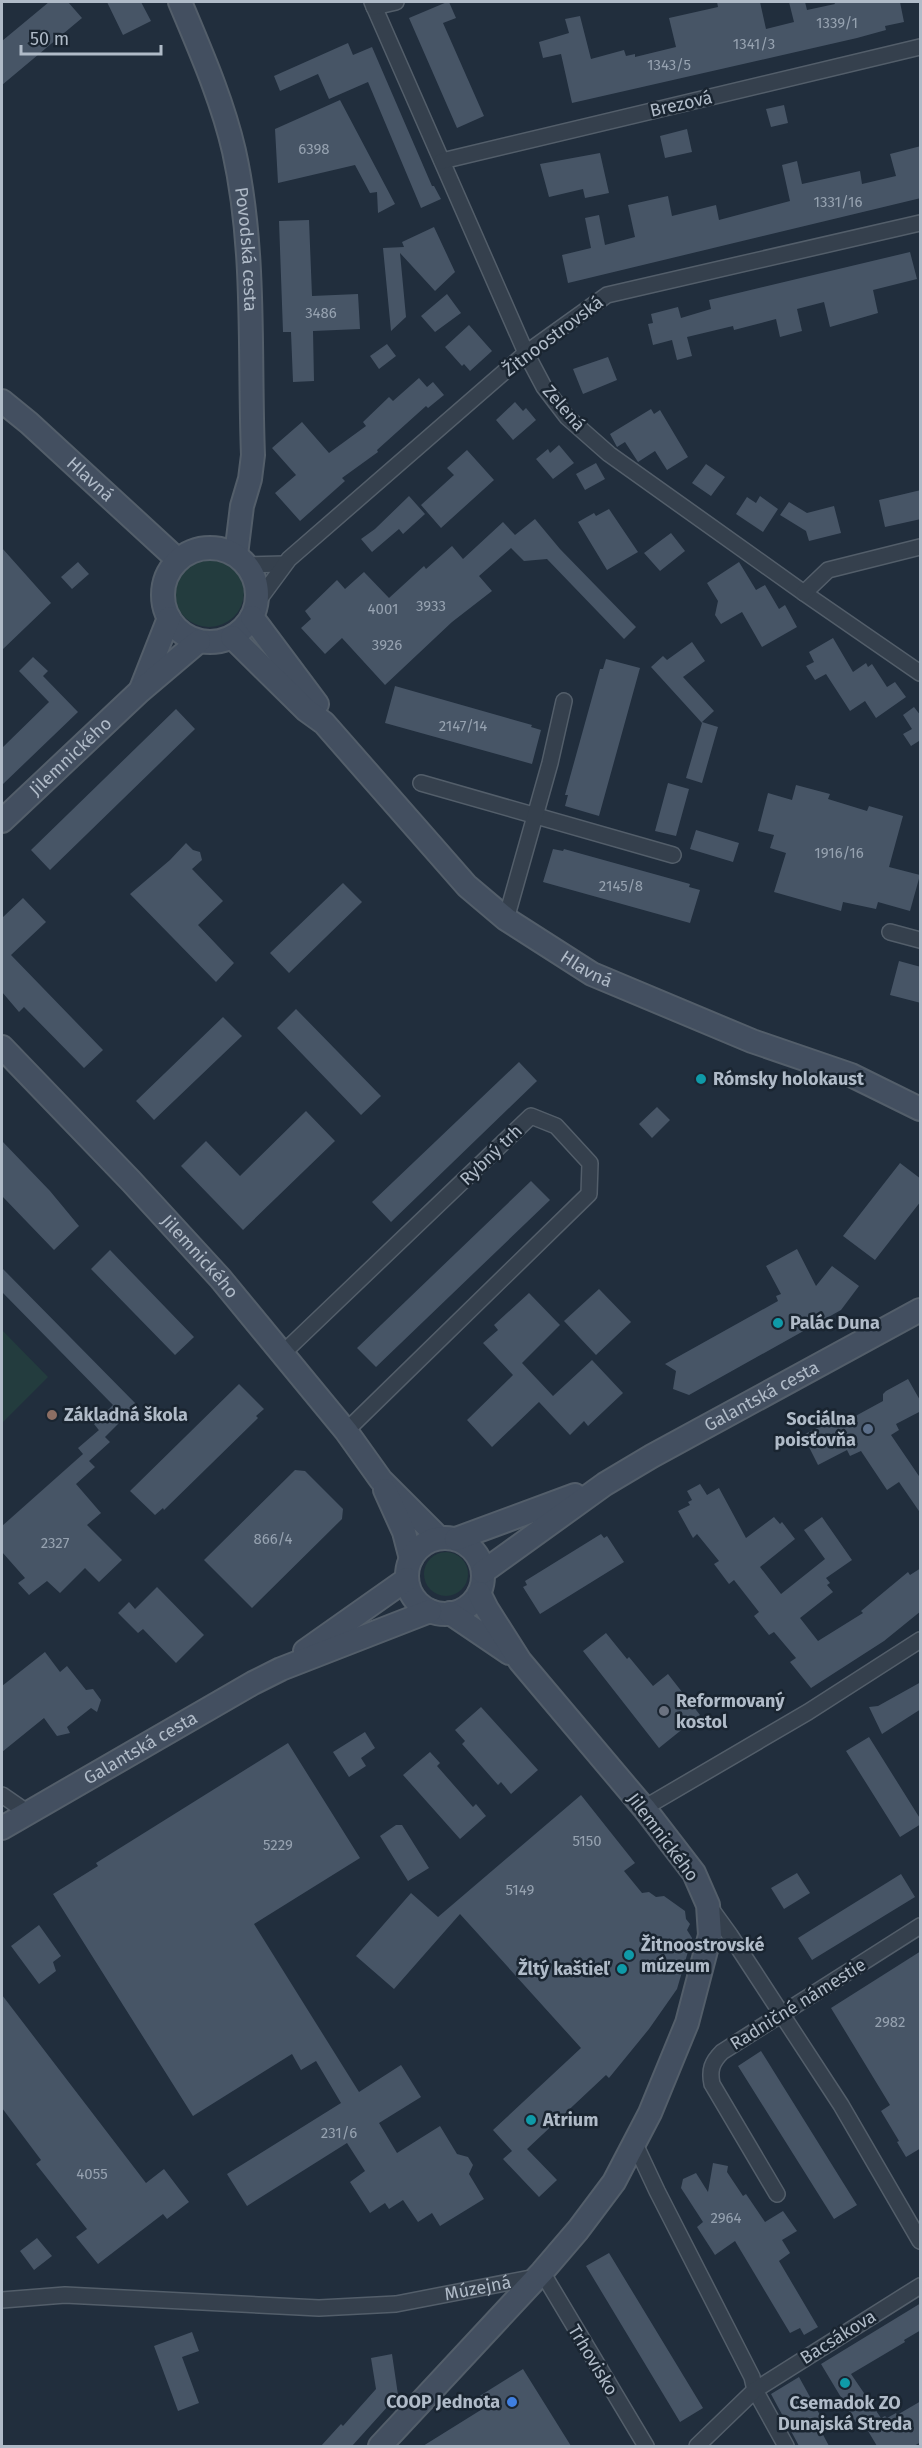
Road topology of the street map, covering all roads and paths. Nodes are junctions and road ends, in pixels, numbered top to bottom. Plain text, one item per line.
1 (180, 2) edge
2 (396, 2) edge
3 (373, 4) edge
4 (921, 47) edge
5 (442, 161) junction
6 (921, 223) edge
7 (526, 353) junction
8 (2, 401) edge
9 (242, 506) junction
10 (921, 547) edge
11 (212, 548) junction
12 (178, 560) junction
13 (242, 560) junction
14 (284, 564) junction
15 (804, 593) junction
16 (255, 609) junction
17 (169, 618) junction
18 (232, 637) junction
19 (200, 641) junction
20 (921, 673) edge
21 (140, 691) junction
22 (564, 701) dead end
23 (324, 723) junction
24 (421, 783) dead end
25 (535, 816) junction
26 (2, 821) edge
27 (673, 855) dead end
28 (506, 919) junction
29 (890, 932) dead end
30 (921, 940) edge
31 (2, 1047) edge
32 (921, 1109) edge
33 (921, 1310) edge
34 (283, 1353) junction
35 (346, 1431) junction
36 (381, 1480) junction
37 (605, 1484) junction
38 (448, 1538) junction
39 (409, 1569) junction
40 (481, 1582) junction
41 (440, 1612) junction
42 (921, 1640) edge
43 (520, 1661) junction
44 (281, 1669) junction
45 (2, 1795) edge
46 (644, 1808) junction
47 (28, 1813) junction
48 (2, 1828) edge
49 (708, 1905) junction
50 (921, 1926) edge
51 (780, 2014) junction
52 (635, 2144) junction
53 (777, 2194) dead end
54 (921, 2241) edge
55 (539, 2275) junction
56 (921, 2286) edge
57 (2, 2300) edge
58 (756, 2390) junction
59 (380, 2446) edge
60 (646, 2446) edge
61 (697, 2446) edge
62 (786, 2446) edge

1 - 9 main road, Povodská cesta
2 - 3 street, Zelená
3 - 5 street, Zelená
4 - 5 street, Brezová
5 - 7 street, Zelená
6 - 7 street, Žitnoostrovská
7 - 14 street, Žitnoostrovská
7 - 15 street, Zelená
8 - 12 main road, Hlavná
9 - 11 main road, Povodská cesta
9 - 13 main road, Povodská cesta
10 - 15 street
11 - 12 main road
11 - 13 main road
12 - 17 main road
13 - 14 street
13 - 16 main road
14 - 16 street, Žitnoostrovská
15 - 20 street, Zelená
16 - 18 main road
16 - 23 main road, Hlavná
17 - 19 main road
17 - 21 main road, Jilemnického
18 - 19 main road
18 - 23 main road, Hlavná
19 - 21 main road, Jilemnického
21 - 26 main road, Jilemnického
22 - 25 street
23 - 28 main road, Hlavná
24 - 25 street
25 - 27 street
25 - 28 street
28 - 32 main road, Hlavná
29 - 30 street
31 - 34 main road, Jilemnického
33 - 37 main road, Galantská cesta
34 - 35 main road, Jilemnického
34 - 35 street, Rybný trh
35 - 36 main road, Jilemnického
36 - 38 main road, Jilemnického
36 - 39 main road, Jilemnického
37 - 38 main road, Galantská cesta
37 - 40 main road, Galantská cesta
38 - 39 main road
38 - 40 main road
39 - 41 main road
39 - 44 main road, Galantská cesta
40 - 41 main road
40 - 43 main road, Jilemnického
41 - 43 main road, Jilemnického
41 - 44 main road, Galantská cesta
42 - 46 street
43 - 46 main road, Jilemnického
44 - 47 main road, Galantská cesta
45 - 47 street
46 - 49 main road, Jilemnického
47 - 48 main road, Galantská cesta
49 - 51 street, Jilemnického
49 - 52 main road
50 - 51 street, Radničné námestie
51 - 53 street, Radničné námestie
51 - 54 street, Jilemnického
52 - 55 main road
52 - 58 street
55 - 57 street, Múzejná
55 - 59 main road
55 - 60 street, Trhovisko
56 - 58 street, Bacsákova
58 - 61 street, Bacsákova
58 - 62 street

